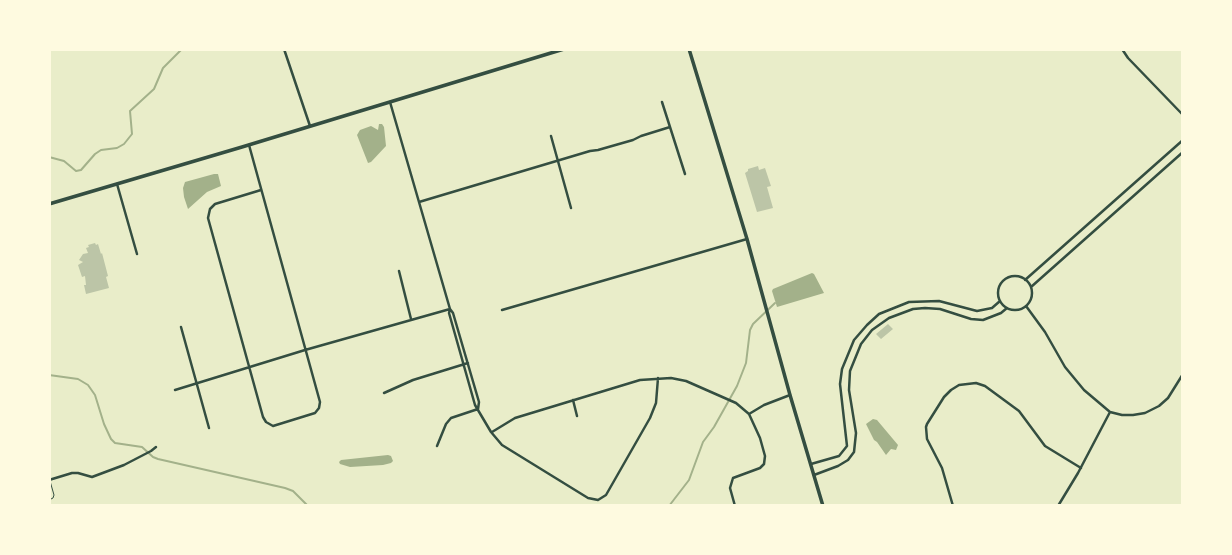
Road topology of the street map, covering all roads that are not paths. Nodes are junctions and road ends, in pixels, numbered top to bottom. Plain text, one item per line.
1 (284, 49) edge
2 (564, 49) edge
3 (689, 49) edge
4 (1122, 49) edge
5 (390, 102) junction
6 (662, 102) dead end
7 (1183, 115) edge
8 (310, 126) junction
9 (670, 127) junction
10 (551, 136) dead end
11 (1183, 140) edge
12 (249, 145) junction
13 (1183, 152) edge
14 (558, 161) junction
15 (685, 174) dead end
16 (117, 184) junction
17 (261, 190) junction
18 (419, 202) junction
19 (49, 204) edge
20 (571, 208) dead end
21 (747, 239) junction
22 (137, 254) dead end
23 (398, 271) dead end
24 (1025, 280) junction
25 (1031, 287) junction
26 (1000, 301) junction
27 (1026, 306) junction
28 (1007, 308) junction
29 (450, 309) junction
30 (502, 310) dead end
31 (411, 320) junction
32 (181, 327) dead end
33 (305, 350) junction
34 (466, 364) junction
35 (249, 368) junction
36 (1183, 374) edge
37 (658, 378) junction
38 (196, 383) junction
39 (175, 390) dead end
40 (384, 393) dead end
41 (790, 396) junction
42 (573, 400) junction
43 (478, 409) junction
44 (1110, 411) junction
45 (852, 412) junction
46 (749, 414) junction
47 (843, 414) junction
48 (577, 416) dead end
49 (209, 428) dead end
50 (491, 432) junction
51 (437, 446) dead end
52 (156, 447) dead end
53 (829, 459) junction
54 (811, 464) junction
55 (832, 468) junction
56 (1081, 468) junction
57 (814, 475) junction
58 (49, 480) edge
59 (49, 500) edge
60 (736, 506) edge
61 (823, 506) edge
62 (953, 506) edge
63 (1058, 506) edge

1 - 8 street
2 - 5 street
3 - 21 street
4 - 7 street
5 - 8 street
5 - 18 street
6 - 9 street
8 - 12 street
9 - 14 street
9 - 15 street
10 - 14 street
11 - 24 street
12 - 16 street
12 - 17 street
13 - 25 street
14 - 18 street
14 - 20 street
16 - 19 street
16 - 22 street
17 - 33 street
17 - 35 street
18 - 29 street
21 - 30 street
21 - 41 street
23 - 31 street
24 - 25 street
24 - 26 street
25 - 27 street
26 - 28 street
26 - 47 street
27 - 28 street
27 - 44 street
28 - 45 street
29 - 31 street
29 - 34 street
31 - 33 street
32 - 38 street
33 - 35 street
33 - 35 street
34 - 40 street
34 - 43 street
35 - 38 street
36 - 44 street
37 - 42 street
37 - 46 street
37 - 50 street
38 - 39 street
38 - 49 street
41 - 46 street
41 - 54 street
42 - 48 street
42 - 50 street
43 - 50 street
43 - 51 street
44 - 56 street
45 - 47 street
45 - 55 street
46 - 60 street
47 - 53 street
52 - 58 street
53 - 54 street
53 - 55 street
54 - 57 street
55 - 57 street
56 - 62 street
56 - 63 street
57 - 61 street
58 - 59 lane

